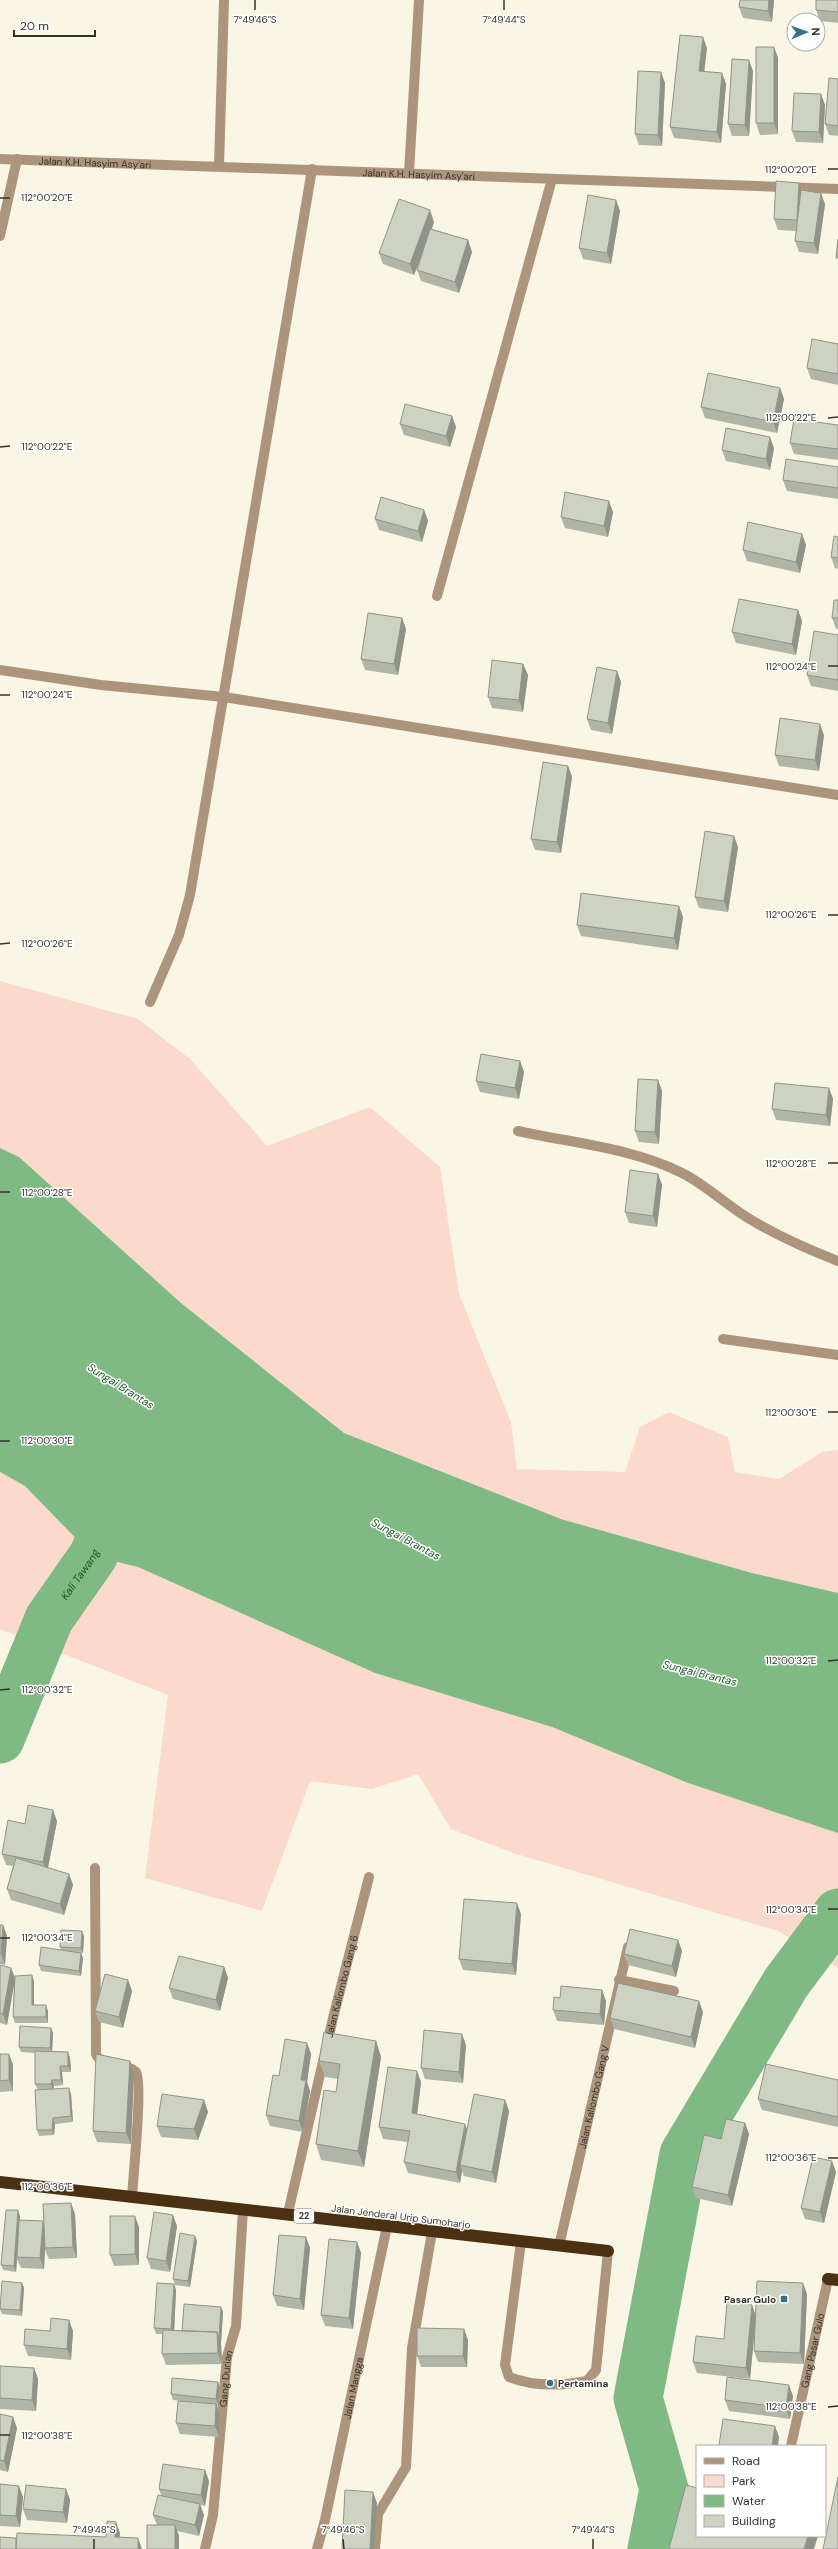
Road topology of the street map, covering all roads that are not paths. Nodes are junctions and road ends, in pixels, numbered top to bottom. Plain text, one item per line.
1 (224, 0) edge
2 (419, 0) edge
3 (0, 159) edge
4 (17, 159) junction
5 (219, 166) junction
6 (312, 169) junction
7 (409, 173) junction
8 (552, 179) junction
9 (838, 189) edge
10 (0, 236) edge
11 (437, 596) dead end
12 (0, 670) edge
13 (224, 697) junction
14 (838, 795) edge
15 (150, 1002) dead end
16 (518, 1132) dead end
17 (838, 1261) edge
18 (722, 1339) dead end
19 (838, 1354) edge
20 (95, 1868) dead end
21 (369, 1877) dead end
22 (628, 1946) edge
23 (619, 1980) junction
24 (674, 1992) dead end
25 (0, 2182) edge
26 (132, 2196) junction
27 (243, 2209) junction
28 (288, 2214) junction
29 (387, 2226) junction
30 (432, 2232) junction
31 (521, 2242) junction
32 (559, 2246) junction
33 (608, 2252) joint
34 (833, 2279) edge
35 (791, 2445) edge
36 (205, 2549) edge
37 (317, 2549) edge
38 (375, 2549) edge

1 - 5 street
2 - 7 street
3 - 4 street, Jalan K.H. Hasyim Asy'ari
4 - 5 street, Jalan K.H. Hasyim Asy'ari
4 - 10 street
5 - 6 street, Jalan K.H. Hasyim Asy'ari
6 - 7 street, Jalan K.H. Hasyim Asy'ari
6 - 13 street
7 - 8 street, Jalan K.H. Hasyim Asy'ari
8 - 9 street, Jalan K.H. Hasyim Asy'ari
8 - 11 street
12 - 13 street
13 - 14 street
13 - 15 street
16 - 17 street
18 - 19 street
20 - 26 street
21 - 28 street, Jalan Kaliombo Gang 6
22 - 23 street, Jalan Kaliombo Gang V
23 - 24 street
23 - 32 street, Jalan Kaliombo Gang V
25 - 26 highway, Jalan Jenderal Urip Sumoharjo / 22
26 - 27 highway, Jalan Jenderal Urip Sumoharjo / 22
27 - 28 highway, Jalan Jenderal Urip Sumoharjo / 22
27 - 36 street, Gang Durian
28 - 29 highway, Jalan Jenderal Urip Sumoharjo / 22
29 - 30 highway, Jalan Jenderal Urip Sumoharjo / 22
29 - 37 street, Jalan Mangga
30 - 31 highway, Jalan Jenderal Urip Sumoharjo / 22
30 - 38 street
31 - 32 highway, Jalan Jenderal Urip Sumoharjo / 22
31 - 33 street
32 - 33 highway, Jalan Jenderal Urip Sumoharjo / 22
34 - 35 street, Gang Pasar Gulo

